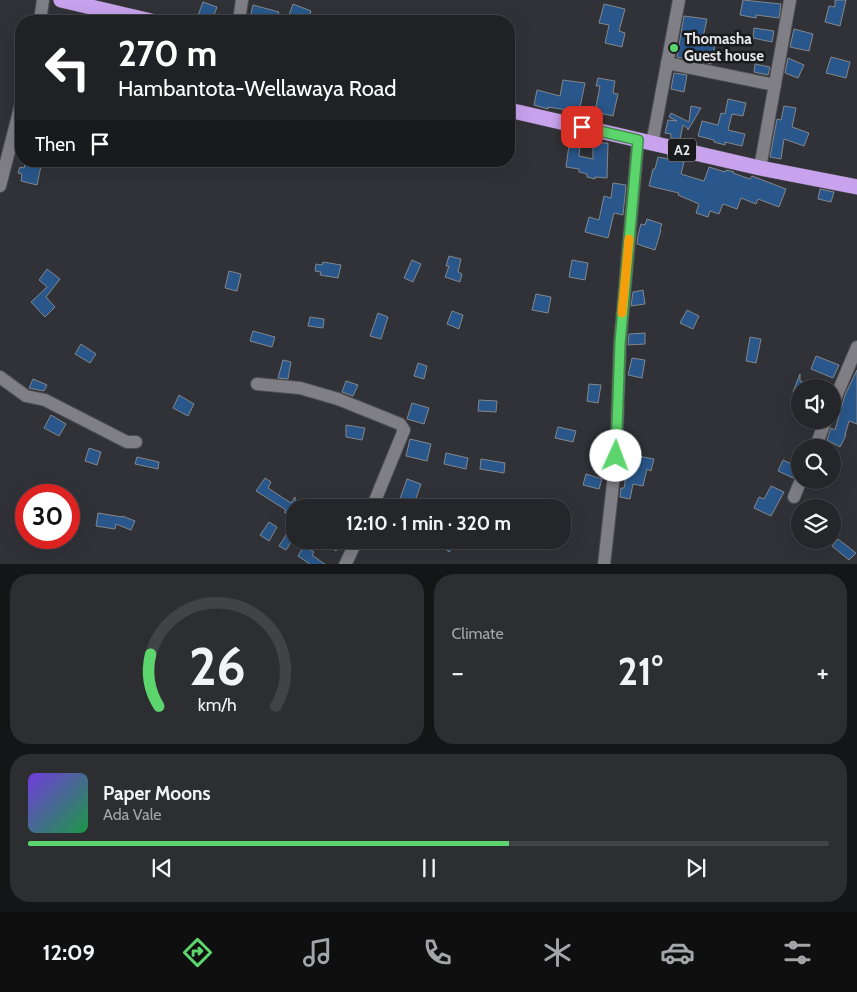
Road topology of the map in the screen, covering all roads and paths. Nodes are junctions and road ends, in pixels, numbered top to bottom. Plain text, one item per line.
1 (43, 0) edge
2 (61, 0) edge
3 (242, 0) edge
4 (679, 0) edge
5 (790, 0) edge
6 (41, 15) edge
7 (125, 15) edge
8 (240, 15) edge
9 (667, 63) junction
10 (775, 85) junction
11 (515, 111) edge
12 (15, 126) edge
13 (645, 142) junction
14 (760, 168) junction
15 (0, 186) edge
16 (857, 187) edge
17 (857, 348) edge
18 (0, 377) edge
19 (257, 384) dead end
20 (841, 385) edge
21 (136, 442) dead end
22 (797, 489) edge
23 (794, 497) dead end
24 (376, 499) edge
25 (352, 549) edge
26 (345, 564) edge
27 (604, 564) edge

1 - 6 street
2 - 7 highway
3 - 8 street
4 - 9 street
5 - 10 street
9 - 10 street
9 - 13 street
10 - 14 street
11 - 13 highway, A2
12 - 15 street
13 - 14 highway, A2
13 - 27 street
14 - 16 highway, A2
17 - 20 street
18 - 21 street
19 - 24 street
22 - 23 street
25 - 26 street

